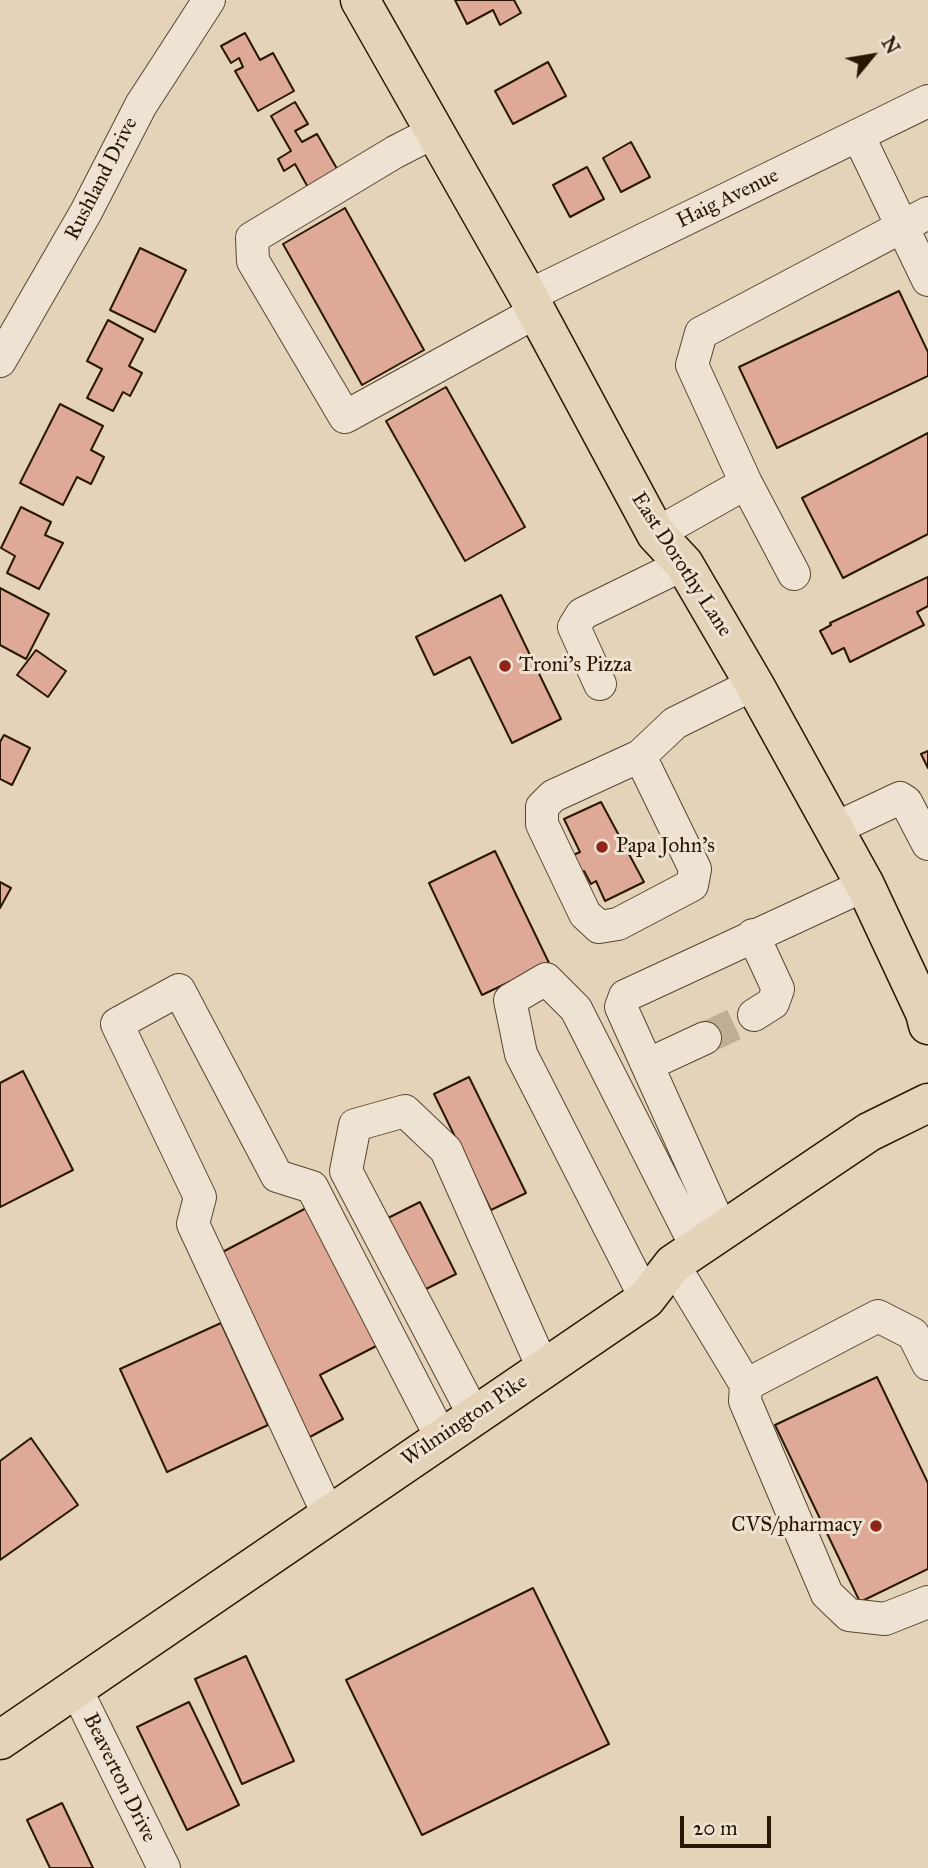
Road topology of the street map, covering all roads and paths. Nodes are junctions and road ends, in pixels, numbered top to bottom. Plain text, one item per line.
1 (209, 0) edge
2 (360, 0) edge
3 (928, 100) edge
4 (434, 132) junction
5 (858, 135) junction
6 (928, 212) edge
7 (900, 227) junction
8 (928, 280) edge
9 (532, 304) junction
10 (0, 361) edge
11 (746, 483) junction
12 (656, 534) junction
13 (684, 564) junction
14 (794, 574) dead end
15 (600, 684) dead end
16 (754, 684) junction
17 (640, 756) junction
18 (834, 829) junction
19 (928, 844) edge
20 (864, 885) junction
21 (753, 935) junction
22 (754, 1015) tunnel mouth
23 (928, 1026) edge
24 (705, 1038) tunnel mouth
25 (649, 1064) junction
26 (928, 1103) edge
27 (697, 1248) junction
28 (646, 1299) junction
29 (928, 1364) edge
30 (543, 1368) junction
31 (747, 1385) junction
32 (474, 1415) junction
33 (441, 1437) junction
34 (328, 1514) junction
35 (928, 1602) edge
36 (75, 1687) junction
37 (0, 1740) edge
38 (164, 1868) edge

1 - 10 street, Rushland Drive
2 - 4 main road, East Dorothy Lane
3 - 5 street, Haig Avenue
4 - 9 main road, East Dorothy Lane
4 - 9 street, Haig Avenue
5 - 7 street
5 - 9 street, Haig Avenue
6 - 7 street
7 - 8 street
7 - 11 street
9 - 12 main road, East Dorothy Lane
11 - 12 street
11 - 14 street
12 - 13 main road, East Dorothy Lane
13 - 15 street
13 - 16 main road, East Dorothy Lane
16 - 17 street
16 - 18 main road, East Dorothy Lane
17 - 17 street
18 - 19 street
18 - 20 main road, East Dorothy Lane
20 - 21 street
20 - 23 main road, East Dorothy Lane
21 - 22 street
21 - 25 street
24 - 25 street
25 - 27 street
26 - 27 main road, Wilmington Pike
27 - 28 main road, Wilmington Pike
27 - 28 street
27 - 31 street
28 - 30 main road, Wilmington Pike
29 - 31 street
30 - 32 main road, Wilmington Pike
30 - 32 street
31 - 35 street
32 - 33 main road, Wilmington Pike
33 - 34 main road, Wilmington Pike
33 - 34 street
34 - 36 main road, Wilmington Pike
36 - 37 main road, Wilmington Pike
36 - 38 street, Beaverton Drive

